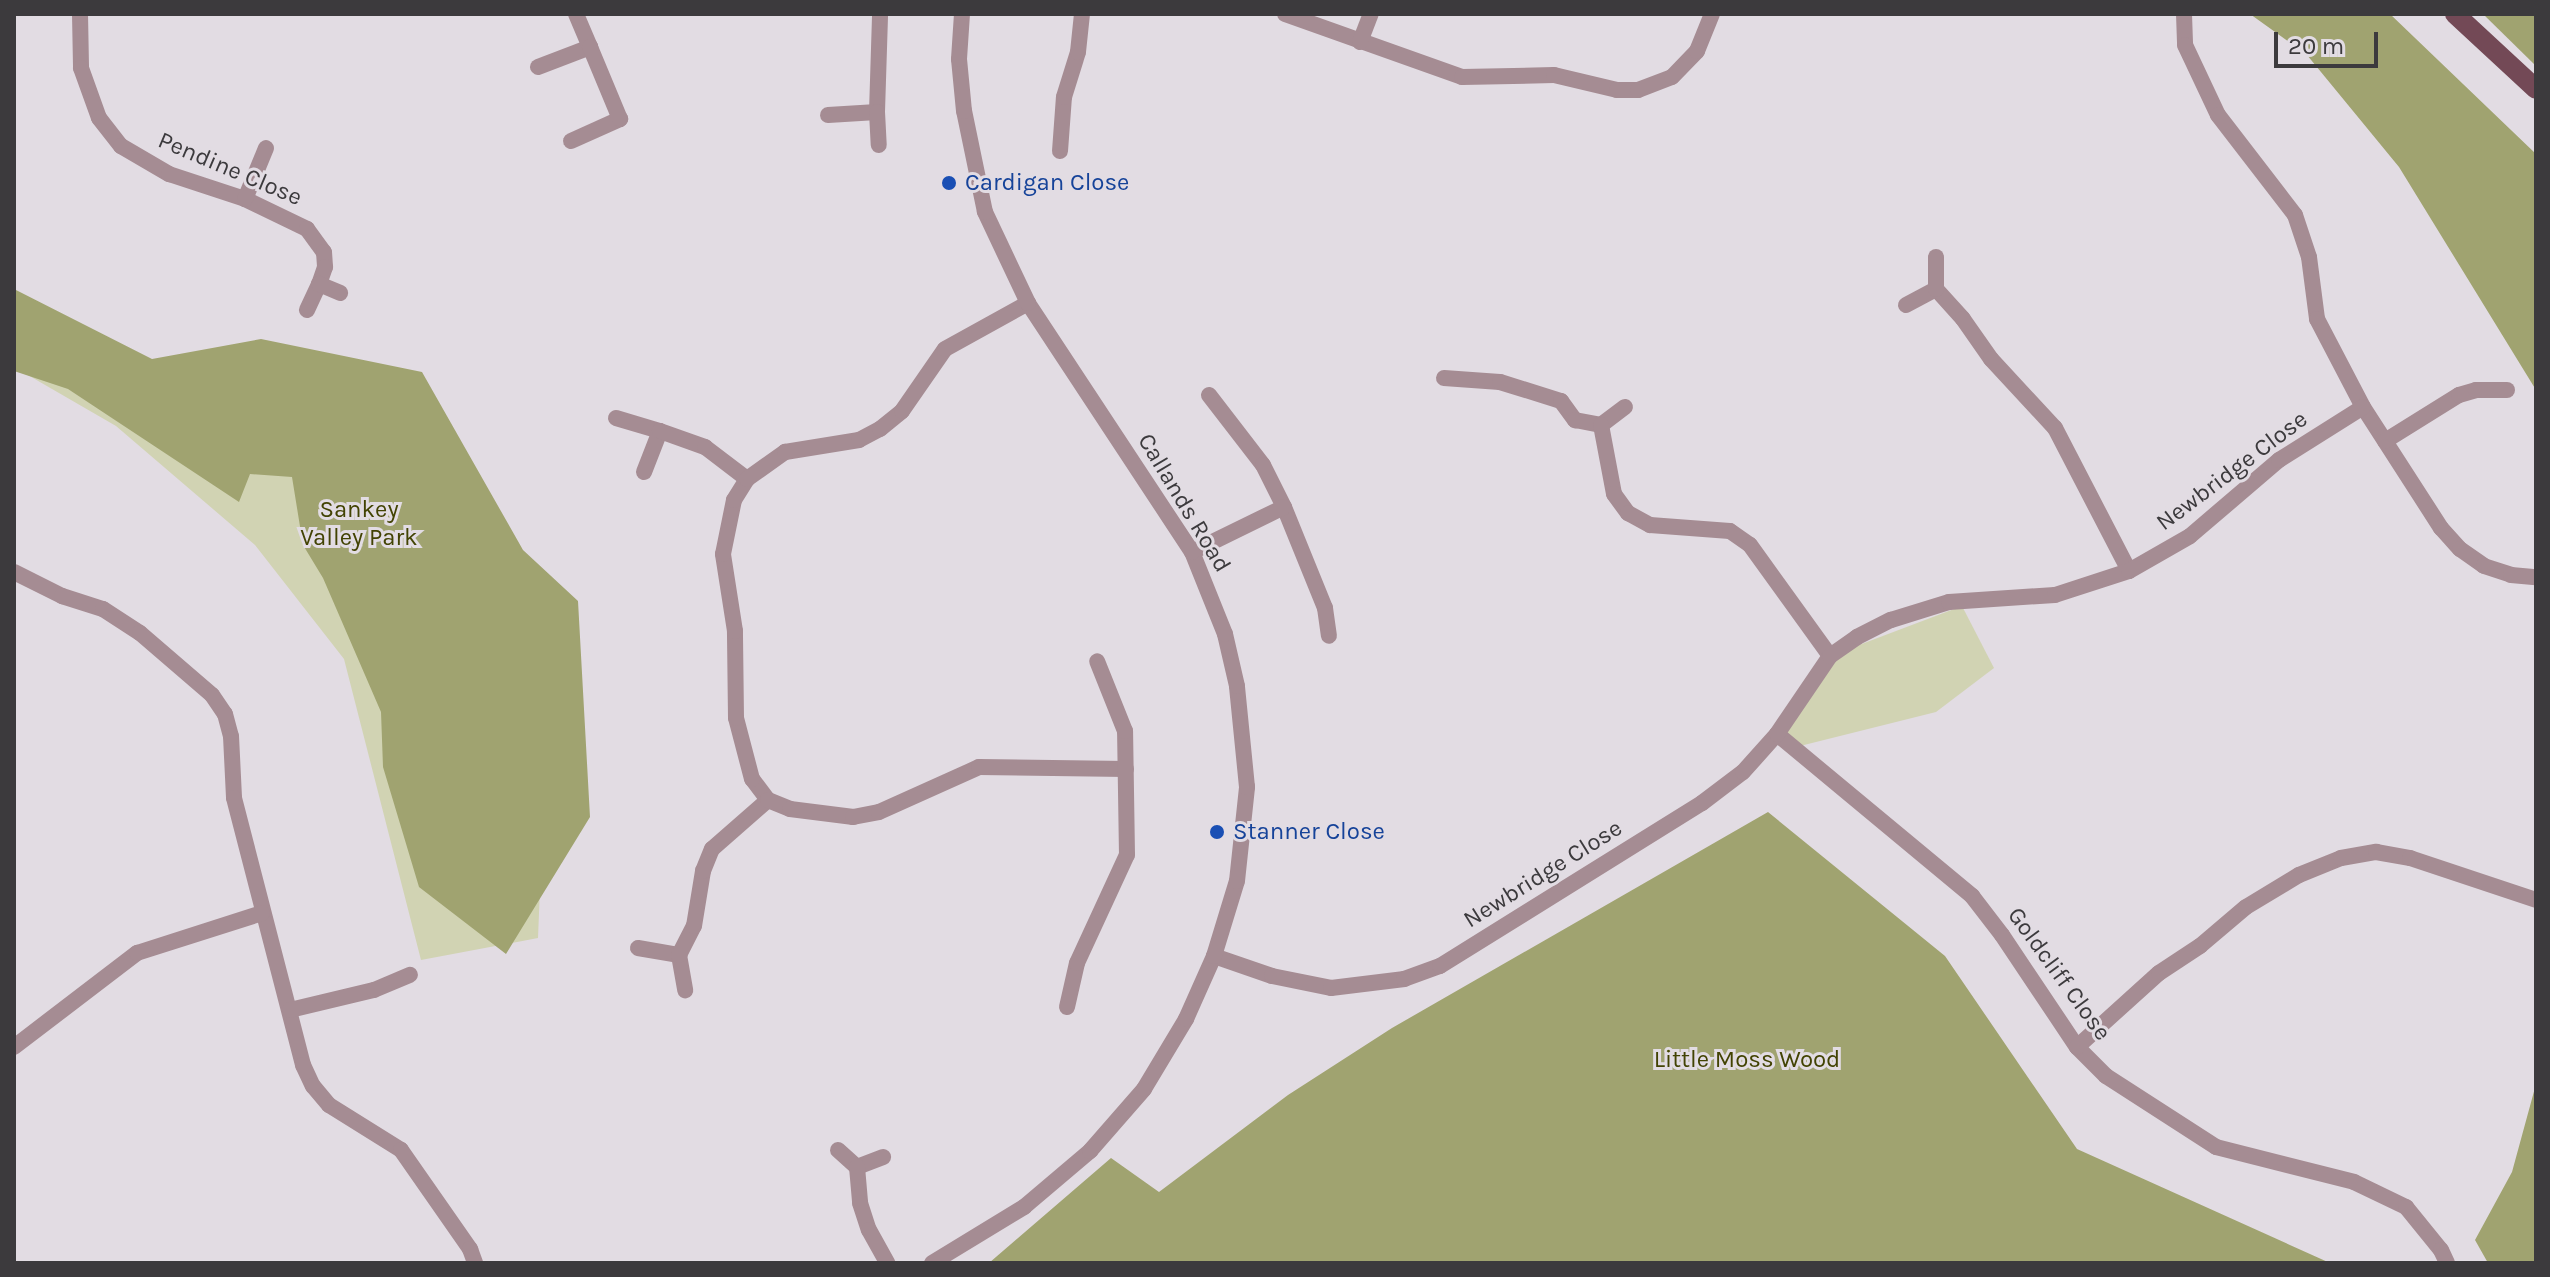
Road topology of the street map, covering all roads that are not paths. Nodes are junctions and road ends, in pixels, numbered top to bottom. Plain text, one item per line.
1 (80, 14) edge
2 (576, 14) edge
3 (880, 14) edge
4 (962, 14) edge
5 (1082, 14) edge
6 (1285, 14) edge
7 (1371, 14) edge
8 (1712, 14) edge
9 (2184, 14) edge
10 (2455, 14) edge
11 (1360, 42) junction
12 (590, 47) junction
13 (538, 67) dead end
14 (2536, 89) edge
15 (877, 112) junction
16 (828, 115) dead end
17 (571, 141) dead end
18 (879, 145) dead end
19 (266, 148) dead end
20 (1060, 151) dead end
21 (245, 199) junction
22 (1936, 257) dead end
23 (319, 284) junction
24 (1936, 289) junction
25 (340, 293) dead end
26 (1028, 303) junction
27 (1906, 305) dead end
28 (307, 310) dead end
29 (1444, 378) dead end
30 (2507, 390) dead end
31 (1209, 395) dead end
32 (1625, 407) dead end
33 (2363, 407) junction
34 (616, 418) dead end
35 (1601, 425) junction
36 (660, 431) junction
37 (2385, 441) junction
38 (644, 472) dead end
39 (747, 479) junction
40 (1284, 507) junction
41 (1192, 552) junction
42 (2129, 571) junction
43 (14, 572) edge
44 (2536, 577) edge
45 (1329, 636) dead end
46 (1830, 656) junction
47 (1097, 661) dead end
48 (1777, 734) junction
49 (1126, 769) junction
50 (768, 800) junction
51 (2536, 900) edge
52 (262, 913) junction
53 (638, 948) dead end
54 (679, 955) junction
55 (1214, 956) junction
56 (410, 975) dead end
57 (685, 990) dead end
58 (1067, 1007) dead end
59 (290, 1010) junction
60 (14, 1047) edge
61 (2077, 1047) junction
62 (838, 1150) dead end
63 (883, 1157) dead end
64 (857, 1167) junction
65 (475, 1263) edge
66 (887, 1263) edge
67 (932, 1263) edge
68 (2447, 1263) edge

1 - 21 street, Pendine Close
2 - 12 street
3 - 15 street
4 - 26 street, Callands Road
5 - 20 street
6 - 11 street
7 - 11 street
8 - 11 street
9 - 33 street
10 - 14 main road
12 - 13 street
12 - 17 street
15 - 16 street
15 - 18 street
19 - 21 street
21 - 23 street, Pendine Close
22 - 24 street
23 - 25 street
23 - 28 street, Pendine Close
24 - 27 street
24 - 42 street
26 - 39 street
26 - 41 street, Callands Road
29 - 35 street
30 - 37 street
31 - 40 street
32 - 35 street
33 - 37 street
33 - 42 street, Newbridge Close
34 - 36 street
35 - 46 street
36 - 38 street
36 - 39 street
37 - 44 street
39 - 50 street
40 - 41 street
40 - 45 street
41 - 55 street, Callands Road
42 - 46 street, Newbridge Close
43 - 52 street
46 - 48 street, Newbridge Close
47 - 49 street
48 - 55 street, Newbridge Close
48 - 61 street, Goldcliff Close
49 - 50 street
49 - 58 street
50 - 54 street
51 - 61 street
52 - 59 street
52 - 60 street
53 - 54 street
54 - 57 street
55 - 67 street, Callands Road
56 - 59 street
59 - 65 street
61 - 68 street, Goldcliff Close
62 - 64 street
63 - 64 street
64 - 66 street

